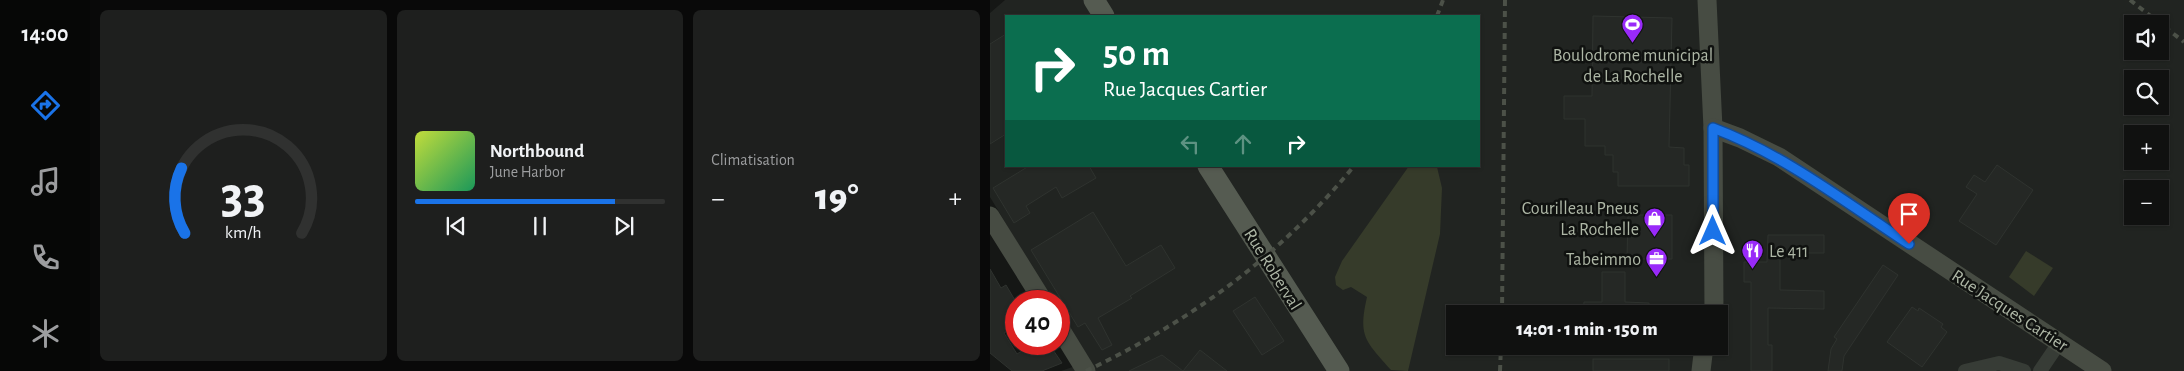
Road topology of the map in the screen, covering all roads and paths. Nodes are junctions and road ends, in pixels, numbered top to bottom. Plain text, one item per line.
1 (1094, 0) edge
2 (1707, 0) edge
3 (1718, 0) edge
4 (1103, 15) edge
5 (1713, 128) junction
6 (1209, 167) edge
7 (990, 216) edge
8 (1713, 276) junction
9 (1036, 290) edge
10 (1709, 305) edge
11 (1714, 305) edge
12 (2059, 343) junction
13 (1070, 346) edge
14 (1703, 355) edge
15 (1714, 355) edge
16 (1086, 371) edge
17 (1339, 371) edge
18 (1701, 371) edge
19 (1715, 371) edge
20 (1965, 371) edge
21 (2024, 371) edge
22 (2040, 371) edge
23 (2102, 371) edge

1 - 4 main road
2 - 5 street
3 - 5 street
5 - 8 street
5 - 12 street, Rue Jacques Cartier
6 - 17 main road, Rue Roberval
7 - 9 street
8 - 10 street
8 - 11 street
12 - 22 street
12 - 23 street, Rue Jacques Cartier
13 - 16 street
14 - 18 street
15 - 19 street
20 - 21 street

